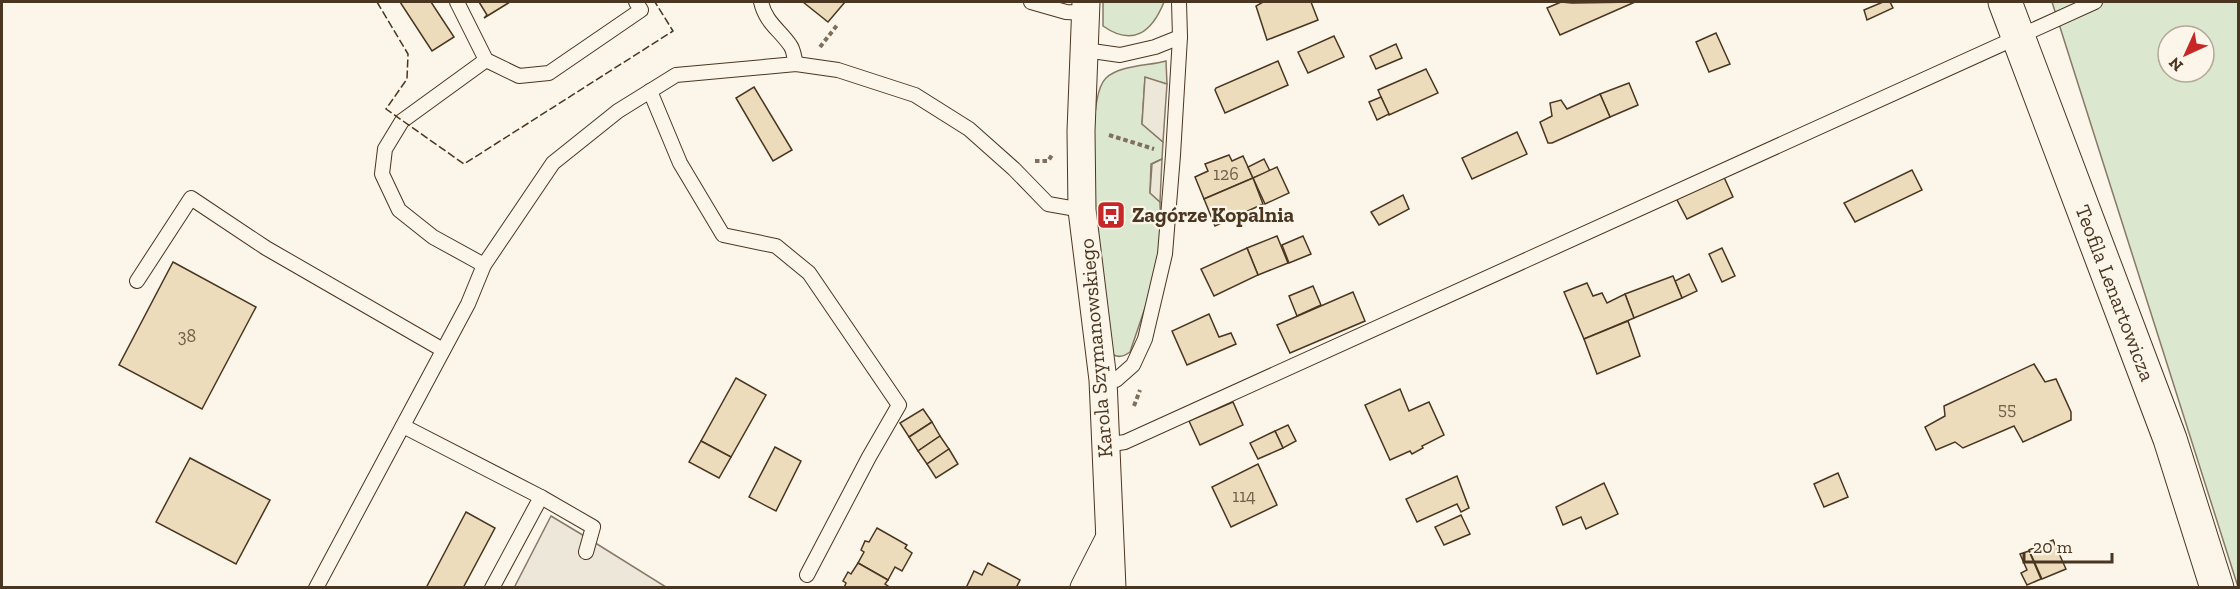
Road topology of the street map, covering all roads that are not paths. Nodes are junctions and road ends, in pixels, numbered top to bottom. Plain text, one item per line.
1 (457, 2) edge
2 (636, 2) edge
3 (761, 2) edge
4 (1031, 2) edge
5 (1179, 2) edge
6 (2005, 2) edge
7 (2095, 2) edge
8 (1086, 7) edge
9 (2018, 36) junction
10 (1180, 37) junction
11 (1085, 50) junction
12 (486, 60) junction
13 (795, 63) junction
14 (650, 90) junction
15 (1083, 210) junction
16 (484, 265) junction
17 (137, 281) dead end
18 (443, 350) junction
19 (1103, 380) junction
20 (403, 426) junction
21 (1106, 445) junction
22 (541, 496) junction
23 (1110, 535) junction
24 (586, 552) dead end
25 (807, 574) dead end
26 (316, 588) edge
27 (492, 588) edge
28 (1084, 588) edge
29 (1112, 588) edge
30 (2217, 588) edge

1 - 12 lane
2 - 12 lane
3 - 13 lane
4 - 8 lane
5 - 10 lane
6 - 9 street, Teofila Lenartowicza
7 - 9 lane
8 - 11 street, Karola Szymanowskiego
9 - 21 lane
9 - 30 street, Teofila Lenartowicza
10 - 11 lane
10 - 19 lane
11 - 15 street, Karola Szymanowskiego
12 - 16 lane
13 - 14 lane
13 - 15 lane
14 - 16 lane
14 - 25 lane
15 - 19 street, Karola Szymanowskiego
16 - 18 lane
17 - 18 lane
18 - 20 lane
19 - 21 street, Karola Szymanowskiego
20 - 22 lane
20 - 26 lane
21 - 23 street, Karola Szymanowskiego
22 - 24 lane
22 - 27 lane
23 - 28 street
23 - 29 street, Karola Szymanowskiego

